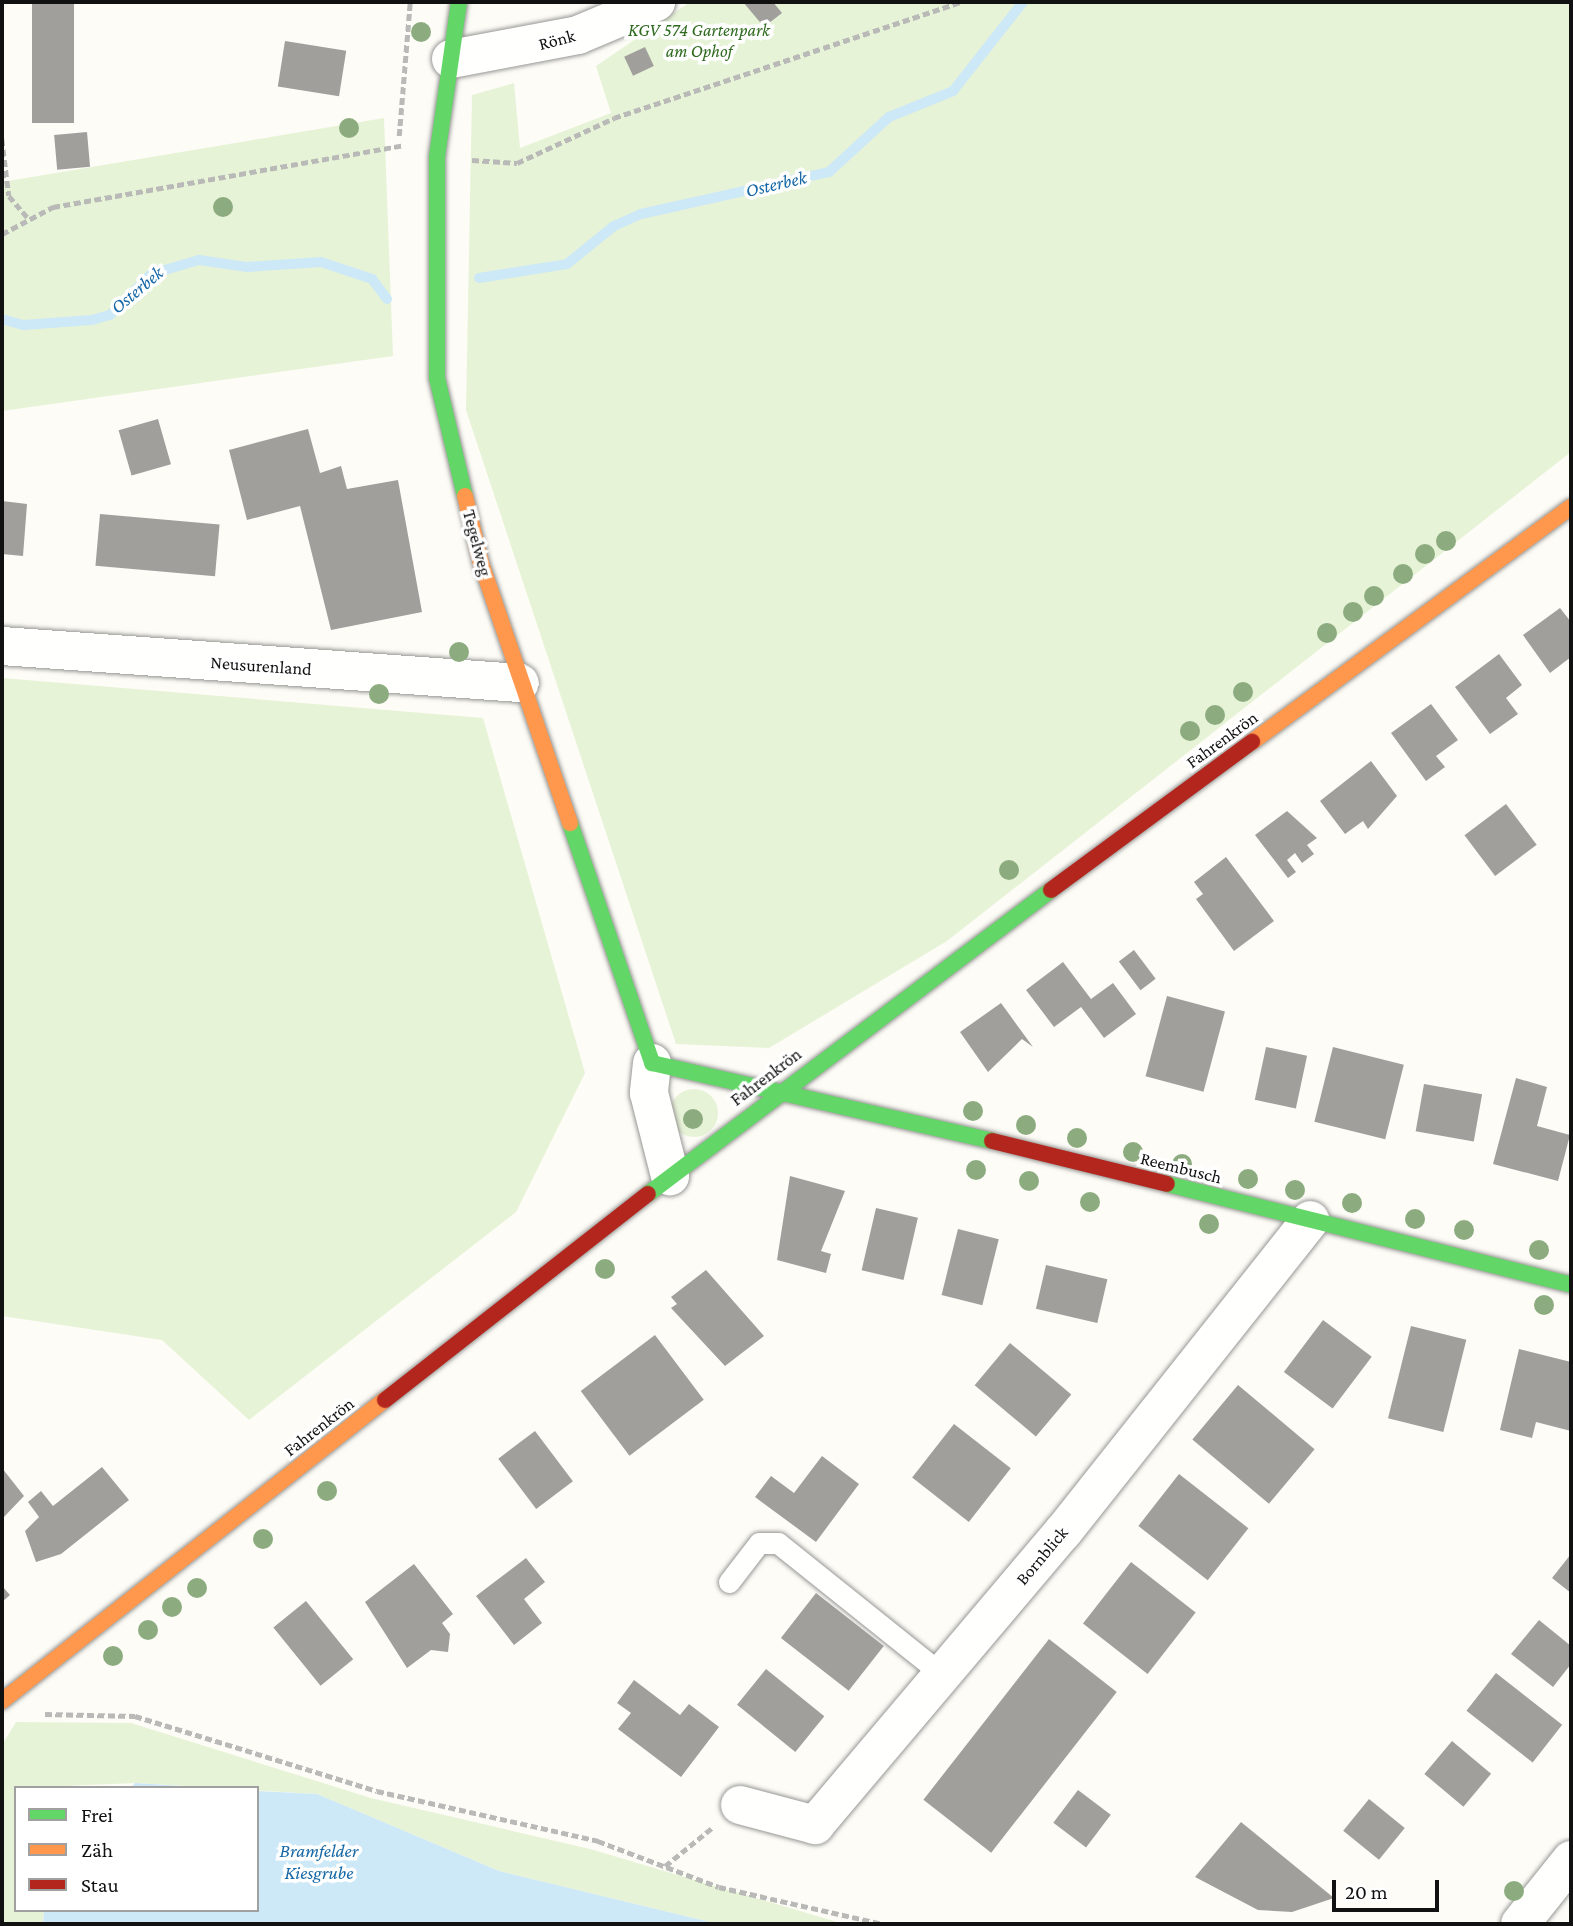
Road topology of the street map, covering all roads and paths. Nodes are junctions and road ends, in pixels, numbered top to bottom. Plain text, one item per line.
1 (410, 2) edge
2 (459, 2) edge
3 (656, 2) edge
4 (960, 2) edge
5 (451, 59) junction
6 (2, 139) edge
7 (399, 144) junction
8 (437, 157) junction
9 (27, 217) junction
10 (2, 234) edge
11 (1571, 507) edge
12 (2, 646) edge
13 (520, 683) junction
14 (652, 1063) junction
15 (782, 1088) junction
16 (670, 1176) junction
17 (1310, 1220) junction
18 (1571, 1285) edge
19 (729, 1582) dead end
20 (943, 1675) junction
21 (2, 1701) edge
22 (37, 1714) dead end
23 (740, 1805) joint
24 (1571, 1860) edge
25 (665, 1867) junction
26 (883, 1924) edge
27 (1520, 1924) edge

1 - 7 path
2 - 5 street, Tegelweg
3 - 5 street, Rönk
4 - 8 path
5 - 8 street, Tegelweg
6 - 9 path
7 - 8 path
7 - 9 path
8 - 13 street, Tegelweg
9 - 10 path
11 - 15 street, Fahrenkrön
12 - 13 street, Neusurenland
13 - 14 street, Tegelweg
14 - 15 street
14 - 16 street, Tegelweg
15 - 16 street, Fahrenkrön
15 - 17 street, Reembusch
16 - 21 street, Fahrenkrön
17 - 18 street, Reembusch
17 - 20 street, Bornblick
19 - 20 lane
20 - 23 street, Bornblick
22 - 25 path
23 - 25 path
24 - 27 street
25 - 26 path

